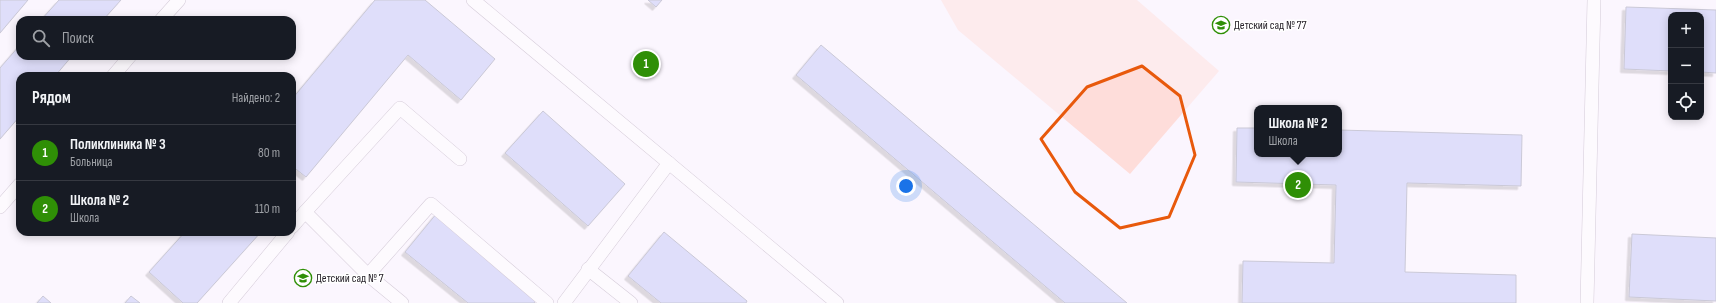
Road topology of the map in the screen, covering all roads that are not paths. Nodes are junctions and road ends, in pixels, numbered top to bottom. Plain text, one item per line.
1 (179, 0) edge
2 (473, 0) edge
3 (1594, 0) edge
4 (165, 16) edge
5 (127, 60) edge
6 (116, 72) edge
7 (460, 159) dead end
8 (669, 163) junction
9 (16, 189) edge
10 (0, 207) edge
11 (305, 212) junction
12 (296, 222) edge
13 (285, 236) edge
14 (588, 268) junction
15 (368, 275) junction
16 (229, 303) edge
17 (402, 303) edge
18 (547, 303) edge
19 (564, 303) edge
20 (631, 303) edge
21 (837, 303) edge
22 (1587, 303) edge

1 - 4 lane
2 - 8 lane
3 - 22 lane
5 - 6 lane
7 - 11 lane
8 - 14 lane
8 - 21 lane
9 - 10 lane
11 - 12 lane
11 - 15 lane
13 - 16 lane
14 - 19 lane
14 - 20 lane
15 - 17 lane
15 - 18 lane

